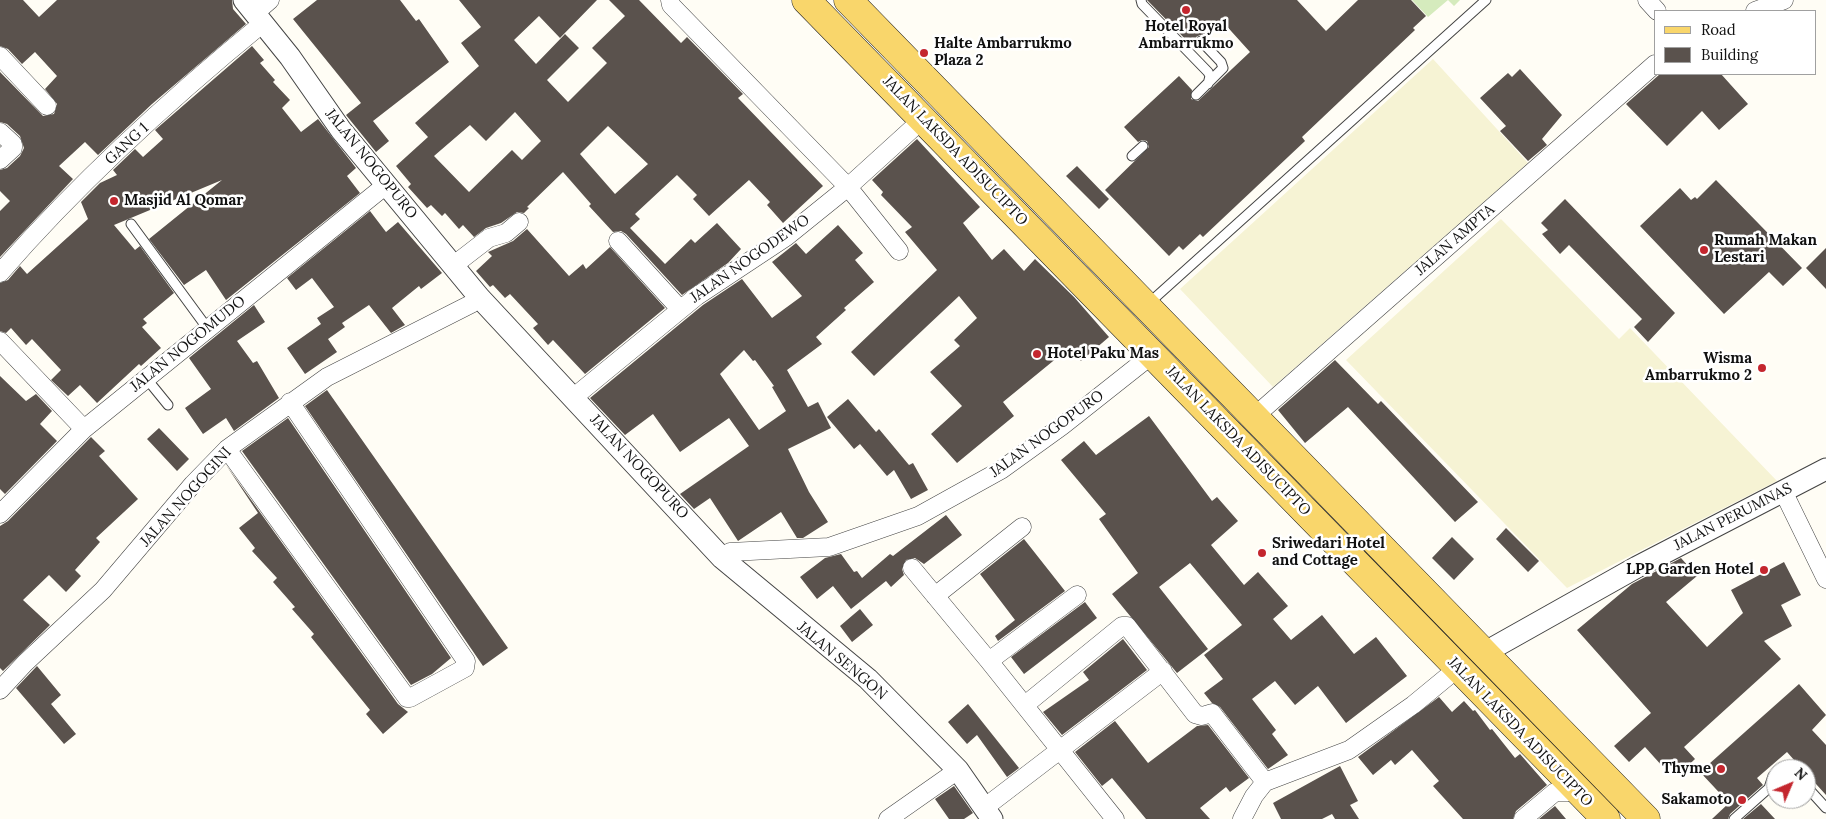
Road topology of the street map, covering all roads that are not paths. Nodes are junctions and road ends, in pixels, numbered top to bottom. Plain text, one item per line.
1 (670, 0) edge
2 (806, 0) edge
3 (848, 0) edge
4 (1141, 0) edge
5 (1486, 0) edge
6 (1647, 0) edge
7 (1784, 0) edge
8 (258, 9) edge
9 (1656, 10) edge
10 (1758, 10) edge
11 (1201, 41) dead end
12 (0, 56) edge
13 (1654, 65) edge
14 (1208, 84) junction
15 (1196, 95) dead end
16 (47, 106) dead end
17 (924, 118) junction
18 (0, 132) edge
19 (1143, 146) dead end
20 (1132, 156) dead end
21 (0, 160) edge
22 (386, 185) junction
23 (848, 187) junction
24 (519, 222) dead end
25 (131, 224) dead end
26 (618, 241) dead end
27 (899, 251) dead end
28 (454, 265) junction
29 (0, 273) edge
30 (479, 297) junction
31 (1147, 304) junction
32 (680, 308) junction
33 (208, 329) junction
34 (0, 341) edge
35 (1153, 354) junction
36 (146, 378) junction
37 (574, 397) junction
38 (290, 402) junction
39 (168, 404) dead end
40 (1255, 416) junction
41 (84, 429) junction
42 (227, 449) junction
43 (1826, 469) edge
44 (1783, 491) junction
45 (0, 514) edge
46 (1022, 527) dead end
47 (722, 558) junction
48 (912, 568) dead end
49 (1826, 578) edge
50 (1077, 595) dead end
51 (935, 596) junction
52 (1484, 653) junction
53 (989, 660) junction
54 (1458, 668) junction
55 (1163, 671) junction
56 (0, 690) edge
57 (1025, 705) junction
58 (1062, 750) junction
59 (958, 770) junction
60 (1265, 782) junction
61 (1766, 791) edge
62 (1579, 792) junction
63 (1816, 797) edge
64 (1826, 808) edge
65 (988, 813) edge
66 (888, 819) edge
67 (1115, 819) edge
68 (1242, 819) edge
69 (1524, 819) edge
70 (1606, 819) edge
71 (1646, 819) edge
72 (1734, 819) edge

1 - 23 street
2 - 17 main road, JALAN LAKSDA ADISUCIPTO
3 - 31 main road, JALAN LAKSDA ADISUCIPTO
4 - 14 lane
5 - 31 lane
6 - 9 street
7 - 10 street
8 - 22 street, JALAN NOGOPURO
8 - 29 street, GANG 1
11 - 14 lane
12 - 16 street
13 - 40 street, JALAN AMPTA
14 - 15 lane
17 - 23 street, JALAN NOGODEWO
17 - 35 main road, JALAN LAKSDA ADISUCIPTO
18 - 21 street
19 - 20 lane
22 - 28 street, JALAN NOGOPURO
22 - 33 street, JALAN NOGOMUDO
23 - 27 street
23 - 32 street, JALAN NOGODEWO
24 - 28 street
25 - 33 lane
26 - 32 street
28 - 30 street, JALAN NOGOPURO
30 - 37 street, JALAN NOGOPURO
30 - 38 street, JALAN NOGOGINI
31 - 40 main road, JALAN LAKSDA ADISUCIPTO
32 - 37 street, JALAN NOGODEWO
33 - 36 street, JALAN NOGOMUDO
34 - 41 street
35 - 47 street, JALAN NOGOPURO
35 - 54 main road, JALAN LAKSDA ADISUCIPTO
36 - 39 lane
36 - 41 street, JALAN NOGOMUDO
37 - 47 street, JALAN NOGOPURO
38 - 42 street, JALAN NOGOGINI
38 - 42 street
40 - 52 main road, JALAN LAKSDA ADISUCIPTO
41 - 45 street, JALAN NOGOMUDO
42 - 56 street, JALAN NOGOGINI
43 - 44 street, JALAN PERUMNAS
44 - 49 street
44 - 52 street, JALAN PERUMNAS
46 - 51 street
47 - 59 street, JALAN SENGON
48 - 51 street
50 - 53 street
51 - 53 street
52 - 71 main road, JALAN LAKSDA ADISUCIPTO
53 - 57 street
54 - 60 street
54 - 62 main road, JALAN LAKSDA ADISUCIPTO
55 - 57 street
55 - 58 street
55 - 60 street
57 - 58 street
58 - 65 street
58 - 67 street
59 - 65 street, JALAN SENGON
59 - 66 street
60 - 68 street
61 - 72 lane
62 - 69 street
62 - 70 main road, JALAN LAKSDA ADISUCIPTO
63 - 64 lane

